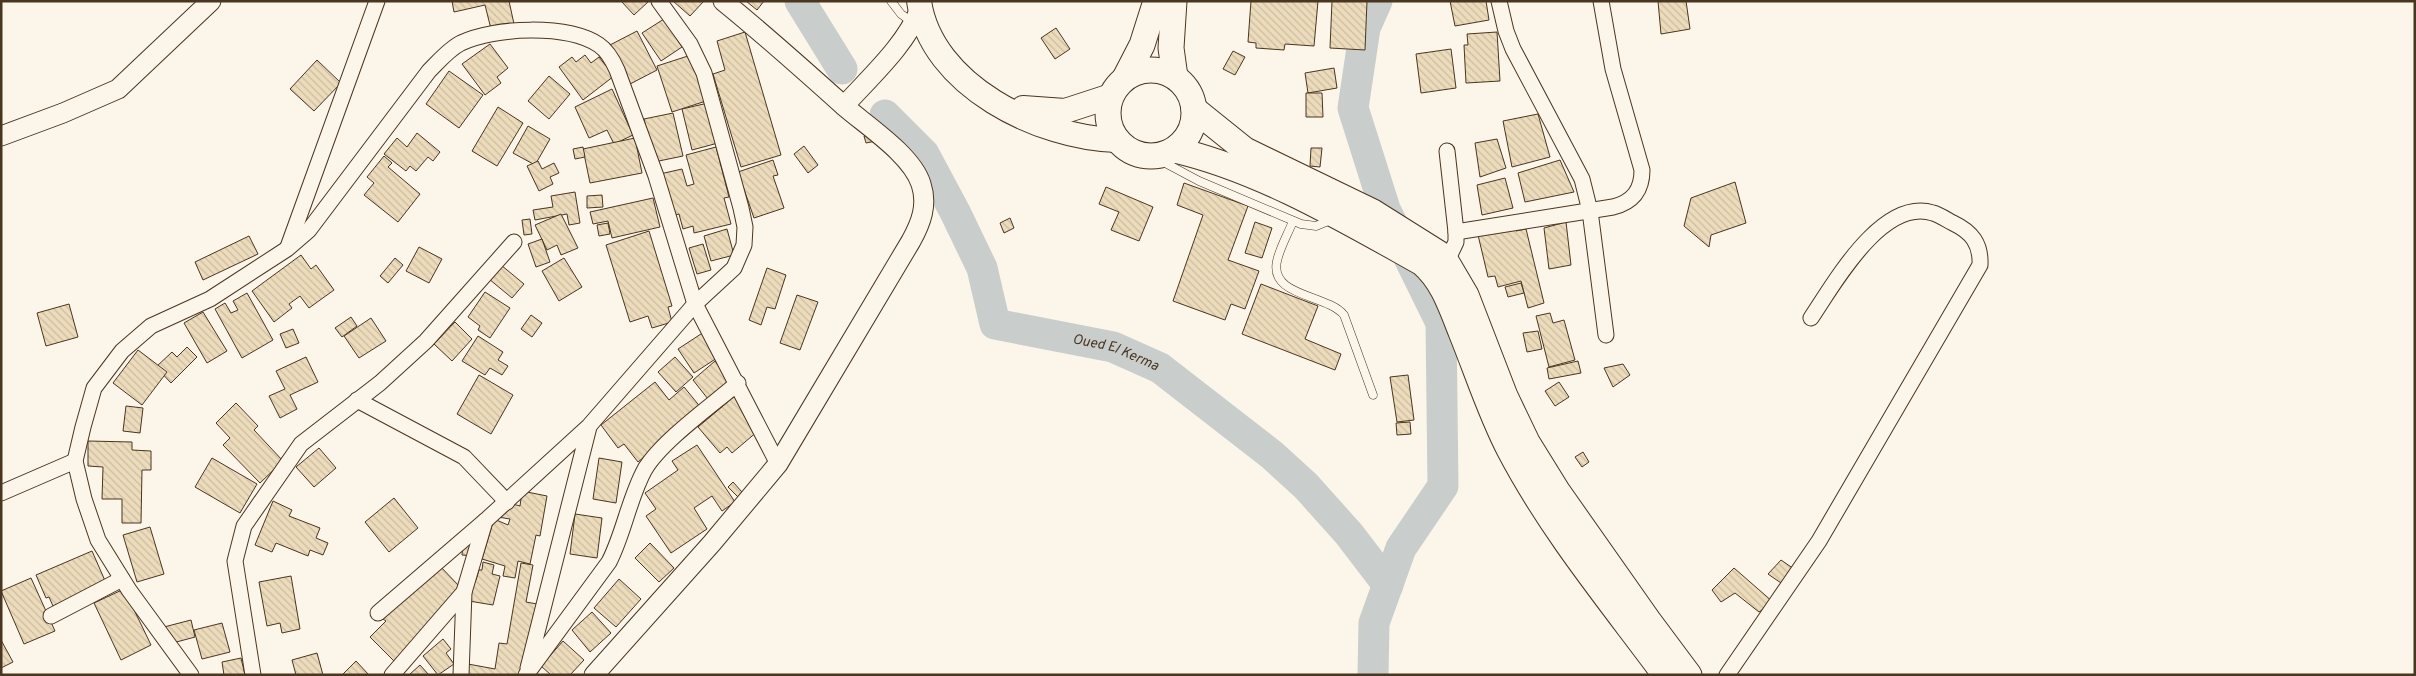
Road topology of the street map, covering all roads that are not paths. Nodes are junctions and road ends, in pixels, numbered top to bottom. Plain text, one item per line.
1 (211, 1) edge
2 (377, 1) edge
3 (659, 1) edge
4 (723, 1) edge
5 (891, 1) edge
6 (1156, 1) edge
7 (1174, 1) edge
8 (1499, 1) edge
9 (1601, 1) edge
10 (918, 11) edge
11 (1175, 77) junction
12 (1118, 87) junction
13 (994, 104) junction
14 (844, 106) junction
15 (1194, 109) junction
16 (1, 136) edge
17 (1116, 140) junction
18 (1446, 151) dead end
19 (1164, 154) junction
20 (1590, 211) junction
21 (1336, 217) junction
22 (1293, 221) junction
23 (1369, 221) junction
24 (1456, 232) junction
25 (514, 242) dead end
26 (287, 249) junction
27 (1434, 257) junction
28 (696, 304) junction
29 (1812, 318) dead end
30 (1606, 334) dead end
31 (738, 383) junction
32 (1373, 395) dead end
33 (357, 400) junction
34 (589, 426) junction
35 (75, 461) junction
36 (778, 464) junction
37 (1, 493) edge
38 (507, 502) junction
39 (485, 520) junction
40 (122, 579) junction
41 (464, 592) junction
42 (378, 613) dead end
43 (51, 616) dead end
44 (190, 675) edge
45 (253, 675) edge
46 (392, 675) edge
47 (461, 675) edge
48 (526, 675) edge
49 (594, 675) edge
50 (1665, 675) edge
51 (1689, 675) edge
52 (1727, 675) edge

1 - 16 street
2 - 26 street
3 - 28 street
4 - 14 street
5 - 10 lane
6 - 12 highway
7 - 11 highway
8 - 20 street
9 - 20 street
10 - 13 main road
10 - 14 street
11 - 12 highway
11 - 15 highway
12 - 13 main road
12 - 17 highway
13 - 17 main road
14 - 36 street
15 - 19 highway
15 - 23 highway
17 - 19 highway
18 - 24 street
19 - 21 highway
19 - 22 lane
20 - 24 street
20 - 30 street
21 - 22 lane
21 - 23 highway
22 - 32 lane
23 - 27 highway
24 - 27 street
25 - 33 street
26 - 28 street
26 - 35 street
27 - 50 highway
27 - 51 highway
28 - 31 street
28 - 34 street
29 - 52 street
31 - 36 street
31 - 48 street
33 - 38 street
33 - 45 street
34 - 38 street
34 - 48 street
35 - 37 street
35 - 40 street
36 - 49 street
38 - 39 street
39 - 41 street
39 - 42 street
40 - 43 street
40 - 44 street
41 - 46 street
41 - 47 street

